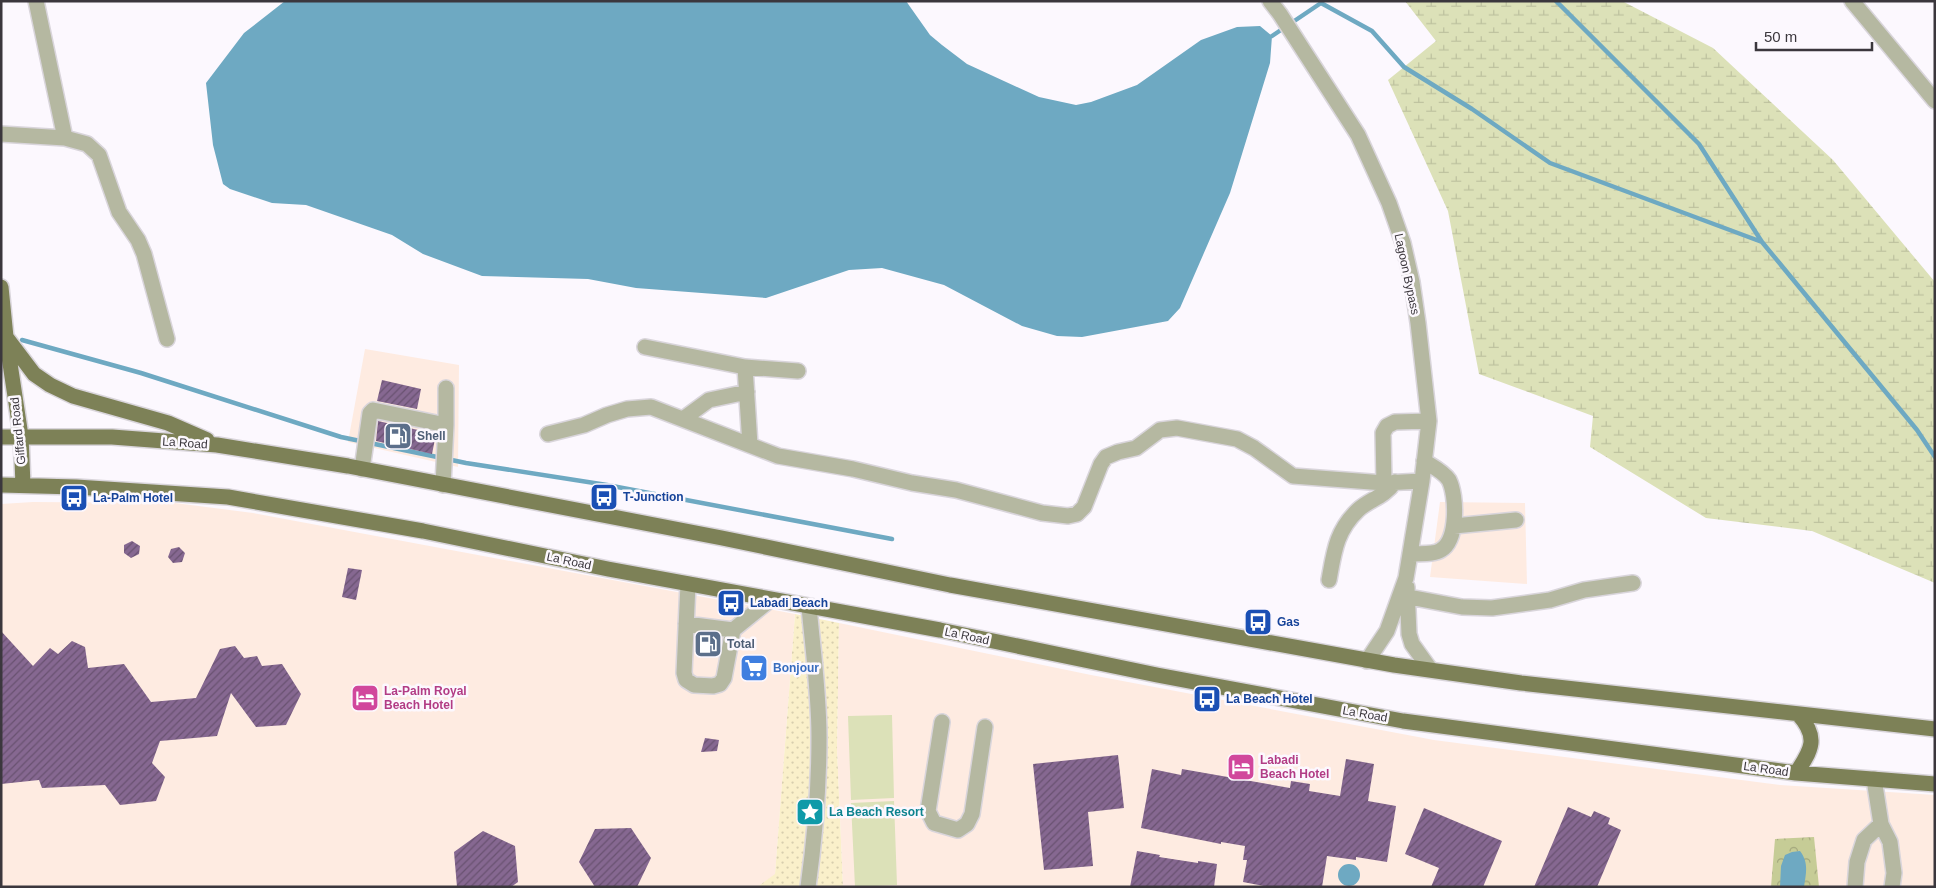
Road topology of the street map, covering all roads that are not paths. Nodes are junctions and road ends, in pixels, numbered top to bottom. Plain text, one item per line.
1 (36, 1) edge
2 (1270, 1) edge
3 (1852, 1) edge
4 (1935, 101) edge
5 (1, 134) edge
6 (65, 138) junction
7 (1, 287) edge
8 (6, 337) junction
9 (167, 339) dead end
10 (644, 347) dead end
11 (745, 367) junction
12 (798, 371) dead end
13 (446, 388) dead end
14 (747, 392) junction
15 (683, 419) junction
16 (1429, 421) junction
17 (446, 426) junction
18 (548, 434) dead end
19 (21, 436) junction
20 (1, 437) edge
21 (217, 445) junction
22 (750, 445) junction
23 (1424, 460) junction
24 (362, 469) junction
25 (1422, 481) junction
26 (1389, 482) junction
27 (1, 485) edge
28 (23, 485) junction
29 (443, 485) junction
30 (1516, 520) dead end
31 (1454, 526) junction
32 (1410, 554) junction
33 (1406, 578) junction
34 (1328, 580) dead end
35 (1634, 583) dead end
36 (688, 584) junction
37 (1408, 597) junction
38 (770, 600) junction
39 (809, 607) junction
40 (686, 624) junction
41 (733, 630) junction
42 (1367, 660) junction
43 (1430, 669) junction
44 (1798, 714) junction
45 (942, 722) dead end
46 (985, 727) dead end
47 (1935, 729) edge
48 (1796, 773) junction
49 (1874, 779) junction
50 (1935, 784) edge
51 (1881, 824) junction
52 (806, 886) edge
53 (1855, 887) edge
54 (1892, 887) edge

1 - 6 street
2 - 16 street, Lagoon Bypass
3 - 4 street
5 - 6 street
6 - 9 street
7 - 8 main road, Giffard Road
8 - 19 main road, Giffard Road
8 - 21 main road
10 - 11 street
11 - 12 street
11 - 14 street
13 - 17 street
14 - 15 street
14 - 22 street
15 - 18 street
15 - 22 street
16 - 23 street, Lagoon Bypass
16 - 26 street
17 - 24 street
17 - 29 street
19 - 20 main road, La Road
19 - 21 main road, La Road
19 - 28 main road, Giffard Road
21 - 24 main road, La Road
22 - 26 street
23 - 25 street, Lagoon Bypass
23 - 31 street
24 - 29 main road, La Road
25 - 26 street
25 - 32 street, Lagoon Bypass
26 - 34 street
27 - 28 main road, La Road
28 - 36 main road, La Road
29 - 42 main road, La Road
30 - 31 street
31 - 32 street
32 - 33 street, Lagoon Bypass
33 - 37 street, Lagoon Bypass
33 - 42 street, Lagoon Bypass
35 - 37 street
36 - 38 main road, La Road
36 - 40 street
37 - 43 street, Lagoon Bypass
38 - 39 main road, La Road
38 - 41 street
39 - 48 main road, La Road
39 - 52 street
40 - 41 street
40 - 41 street
42 - 43 main road, La Road
43 - 44 main road, La Road
44 - 47 main road, La Road
44 - 48 main road
45 - 46 street
48 - 49 main road, La Road
49 - 50 main road, La Road
49 - 51 street
51 - 53 street
51 - 54 street

